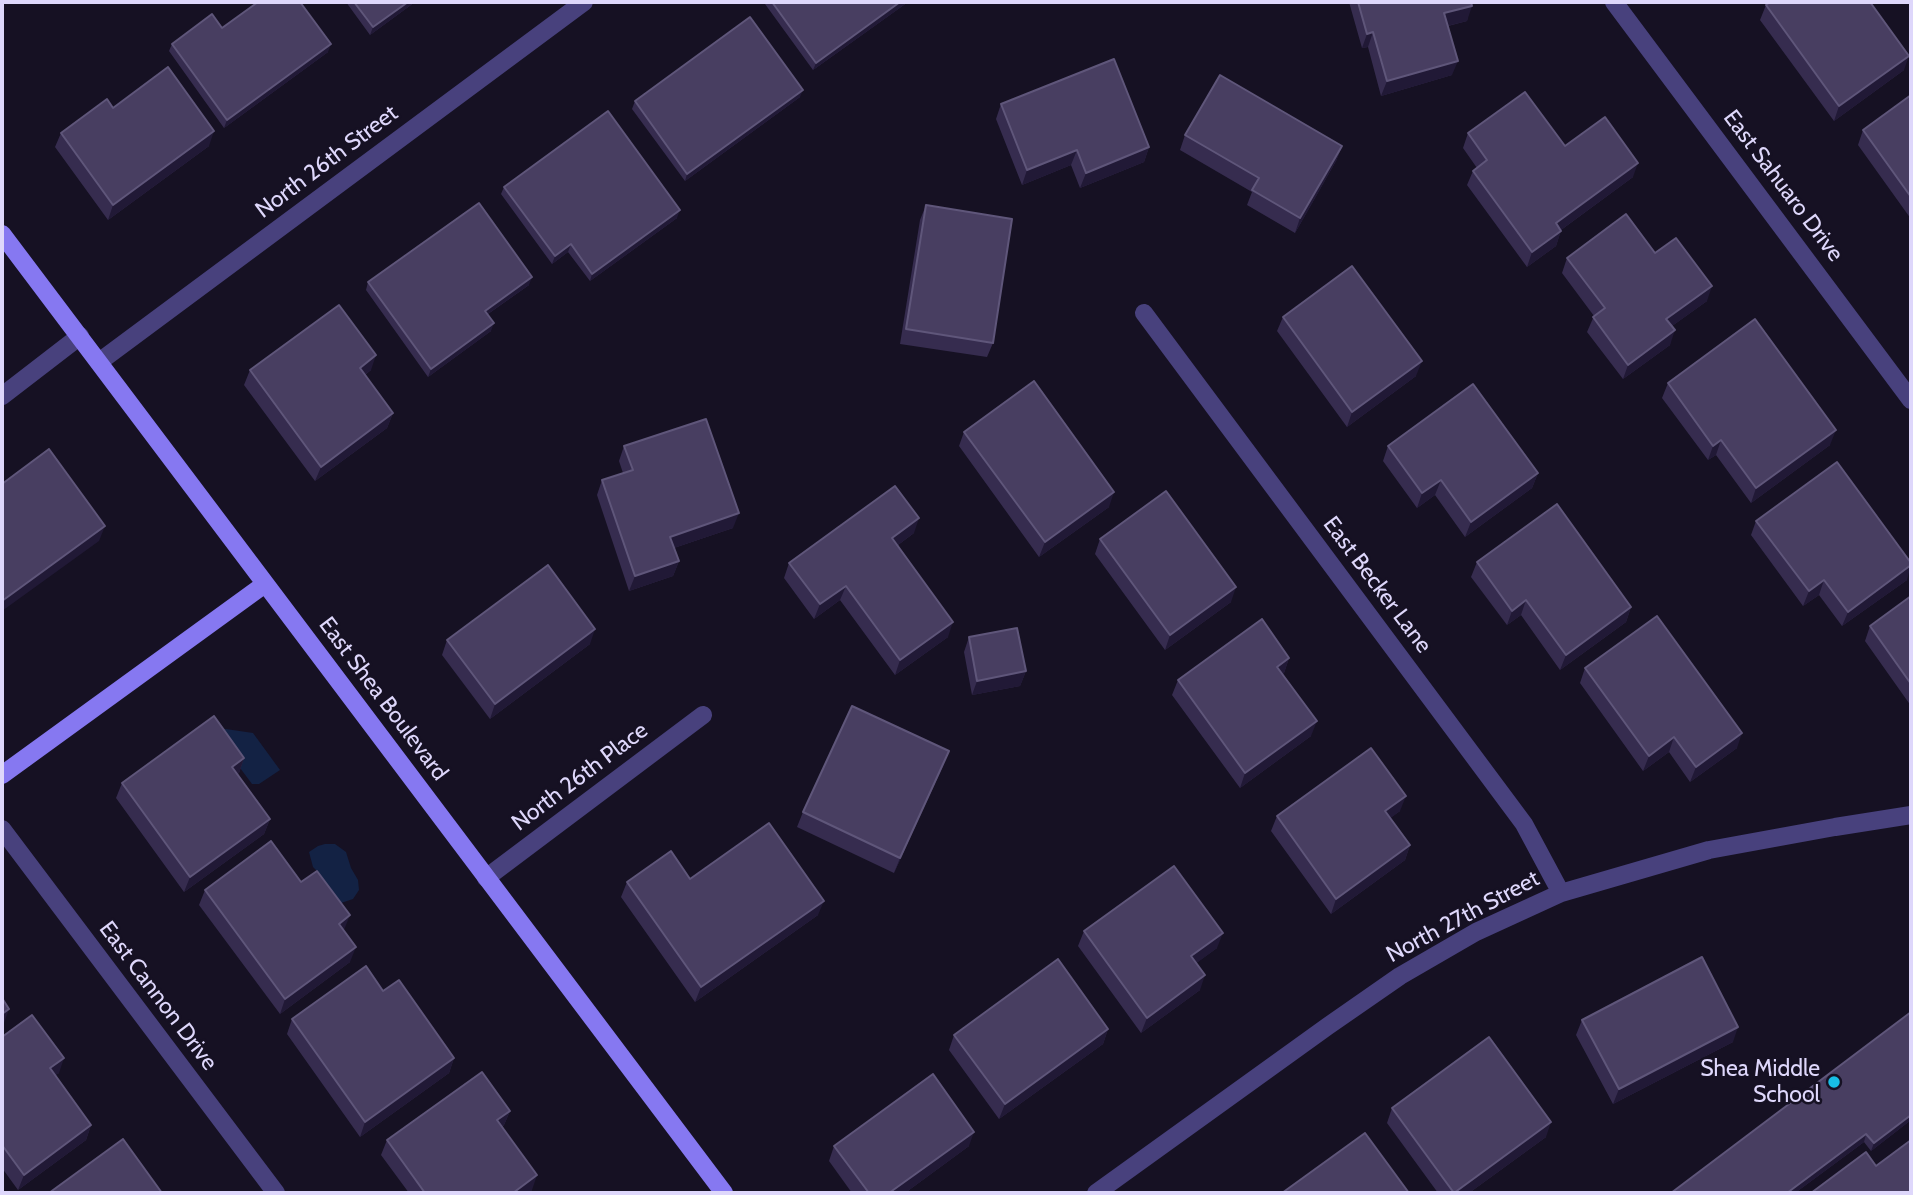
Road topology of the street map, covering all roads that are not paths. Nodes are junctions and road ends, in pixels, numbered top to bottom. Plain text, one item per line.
1 (584, 2) edge
2 (1615, 2) edge
3 (2, 234) edge
4 (1144, 313) dead end
5 (80, 336) junction
6 (99, 362) junction
7 (2, 396) edge
8 (1911, 400) edge
9 (265, 584) junction
10 (703, 715) dead end
11 (2, 775) edge
12 (1911, 815) edge
13 (2, 829) edge
14 (486, 878) junction
15 (1562, 893) junction
16 (276, 1193) edge
17 (724, 1193) edge
18 (1096, 1193) edge

1 - 6 street, North 26th Street
2 - 8 street, East Sahuaro Drive
3 - 5 street, East Shea Boulevard
4 - 15 street, East Becker Lane
5 - 6 street, East Shea Boulevard
5 - 7 street
6 - 9 street, East Shea Boulevard
9 - 11 street
9 - 14 street, East Shea Boulevard
10 - 14 street, North 26th Place
12 - 15 street, North 27th Street
13 - 16 street, East Cannon Drive
14 - 17 street, East Shea Boulevard
15 - 18 street, North 27th Street

